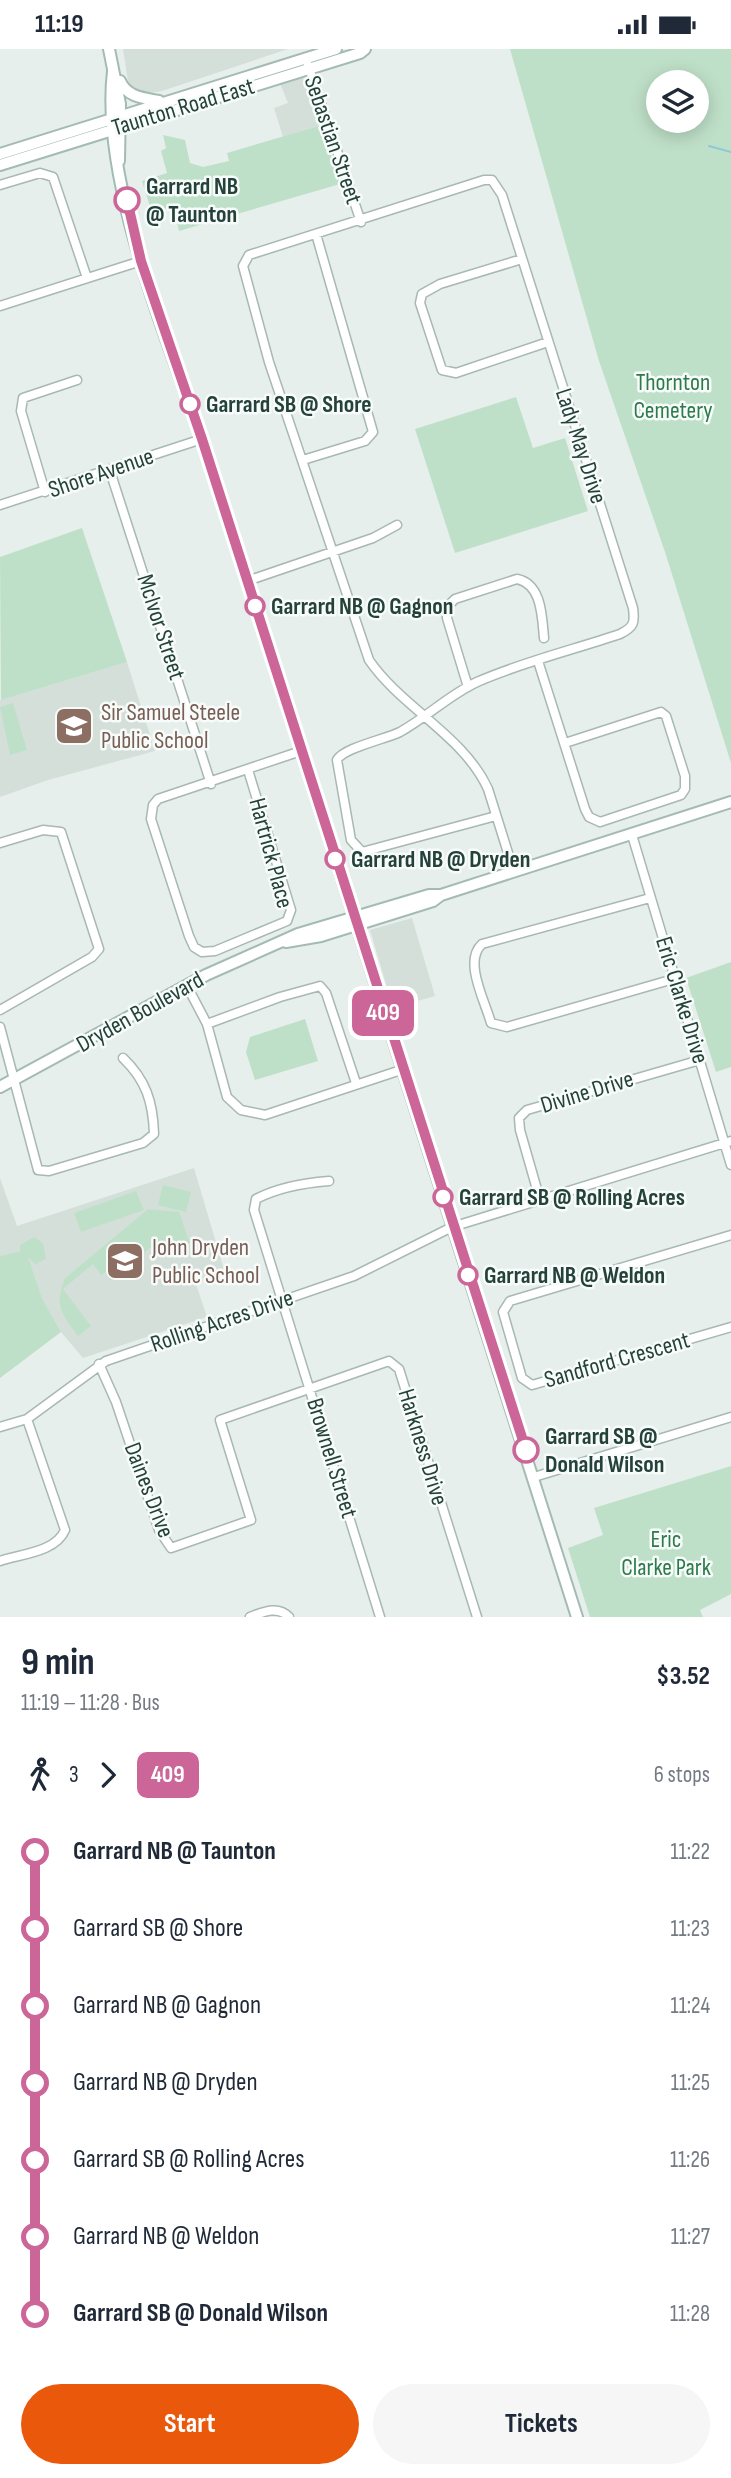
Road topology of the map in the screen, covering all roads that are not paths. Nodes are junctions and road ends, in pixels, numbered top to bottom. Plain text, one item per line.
1 (336, 49) edge
2 (365, 49) edge
3 (111, 59) edge
4 (308, 63) junction
5 (161, 102) junction
6 (117, 122) junction
7 (80, 140) junction
8 (114, 148) junction
9 (0, 154) edge
10 (119, 163) junction
11 (0, 165) edge
12 (0, 185) edge
13 (361, 222) junction
14 (316, 235) junction
15 (522, 259) junction
16 (141, 261) junction
17 (87, 278) junction
18 (0, 306) edge
19 (548, 342) junction
20 (77, 380) dead end
21 (202, 439) junction
22 (303, 460) junction
23 (110, 471) junction
24 (45, 492) junction
25 (0, 505) edge
26 (397, 525) dead end
27 (332, 552) junction
28 (247, 581) junction
29 (544, 638) dead end
30 (538, 661) junction
31 (468, 687) junction
32 (422, 717) junction
33 (565, 743) junction
34 (301, 751) junction
35 (248, 770) junction
36 (211, 784) junction
37 (731, 802) edge
38 (496, 816) junction
39 (632, 835) junction
40 (0, 843) edge
41 (514, 873) junction
42 (650, 898) junction
43 (354, 921) junction
44 (677, 978) junction
45 (187, 986) junction
46 (0, 1010) edge
47 (207, 1024) junction
48 (0, 1027) edge
49 (123, 1058) dead end
50 (700, 1059) junction
51 (401, 1070) junction
52 (16, 1079) junction
53 (356, 1083) junction
54 (0, 1087) edge
55 (727, 1142) edge
56 (731, 1165) edge
57 (329, 1181) dead end
58 (540, 1200) junction
59 (452, 1227) junction
60 (731, 1235) edge
61 (282, 1300) junction
62 (731, 1327) edge
63 (99, 1364) junction
64 (311, 1390) junction
65 (731, 1417) edge
66 (27, 1419) junction
67 (0, 1427) edge
68 (534, 1477) junction
69 (0, 1561) edge
70 (250, 1617) edge
71 (289, 1617) edge
72 (380, 1617) edge
73 (477, 1617) edge
74 (577, 1617) edge

1 - 4 street, Taunton Road East
2 - 4 street, Taunton Road East
3 - 5 street
3 - 6 street
4 - 5 street, Taunton Road East
4 - 6 street, Taunton Road East
4 - 13 street, Sebastian Street
5 - 6 street, Taunton Road East
6 - 7 street, Taunton Road East
6 - 8 street
6 - 9 street, Taunton Road East
6 - 10 street
7 - 8 street
7 - 11 street, Taunton Road East
8 - 10 street
10 - 16 street
12 - 17 street
13 - 14 street
13 - 15 street, Lady May Drive
14 - 22 street
14 - 22 street
15 - 19 street, Lady May Drive
15 - 19 street
16 - 17 street
16 - 21 street
17 - 18 street
19 - 30 street, Lady May Drive
20 - 24 street
21 - 23 street, Shore Avenue
21 - 28 street
22 - 27 street
23 - 24 street, Shore Avenue
23 - 36 street, McIvor Street
24 - 25 street, Shore Avenue
26 - 27 street
27 - 28 street
27 - 32 street
28 - 34 street
29 - 31 street
30 - 31 street, Lady May Drive
30 - 33 street
31 - 32 street, Lady May Drive
32 - 38 street
32 - 38 street, Lady May Drive
33 - 33 street
34 - 35 street, Hartrick Place
34 - 43 street
35 - 36 street, Hartrick Place
35 - 36 street, Hartrick Place
37 - 39 street, Dryden Boulevard
38 - 41 street
39 - 41 street, Dryden Boulevard
39 - 42 street, Eric Clarke Drive
40 - 46 street
41 - 43 street, Dryden Boulevard
42 - 44 street, Eric Clarke Drive
42 - 44 street
43 - 45 street, Dryden Boulevard
43 - 51 street
44 - 50 street, Eric Clarke Drive
45 - 47 street
45 - 52 street, Dryden Boulevard
47 - 53 street
47 - 53 street
48 - 52 street
49 - 52 street
50 - 55 street, Eric Clarke Drive
50 - 58 street, Divine Drive
51 - 53 street
51 - 59 street
52 - 54 street, Dryden Boulevard
55 - 56 street, Eric Clarke Drive
55 - 58 street, Rolling Acres Drive
57 - 61 street, Brownell Street
58 - 59 street, Rolling Acres Drive
59 - 61 street, Rolling Acres Drive
59 - 68 street
60 - 62 street, Sandford Crescent
61 - 63 street, Rolling Acres Drive
61 - 64 street, Brownell Street
63 - 64 street, Daines Drive
63 - 66 street, Rolling Acres Drive
64 - 72 street, Brownell Street
64 - 73 street, Harkness Drive
65 - 68 street
66 - 67 street, Rolling Acres Drive
66 - 69 street
68 - 74 street
70 - 71 street

